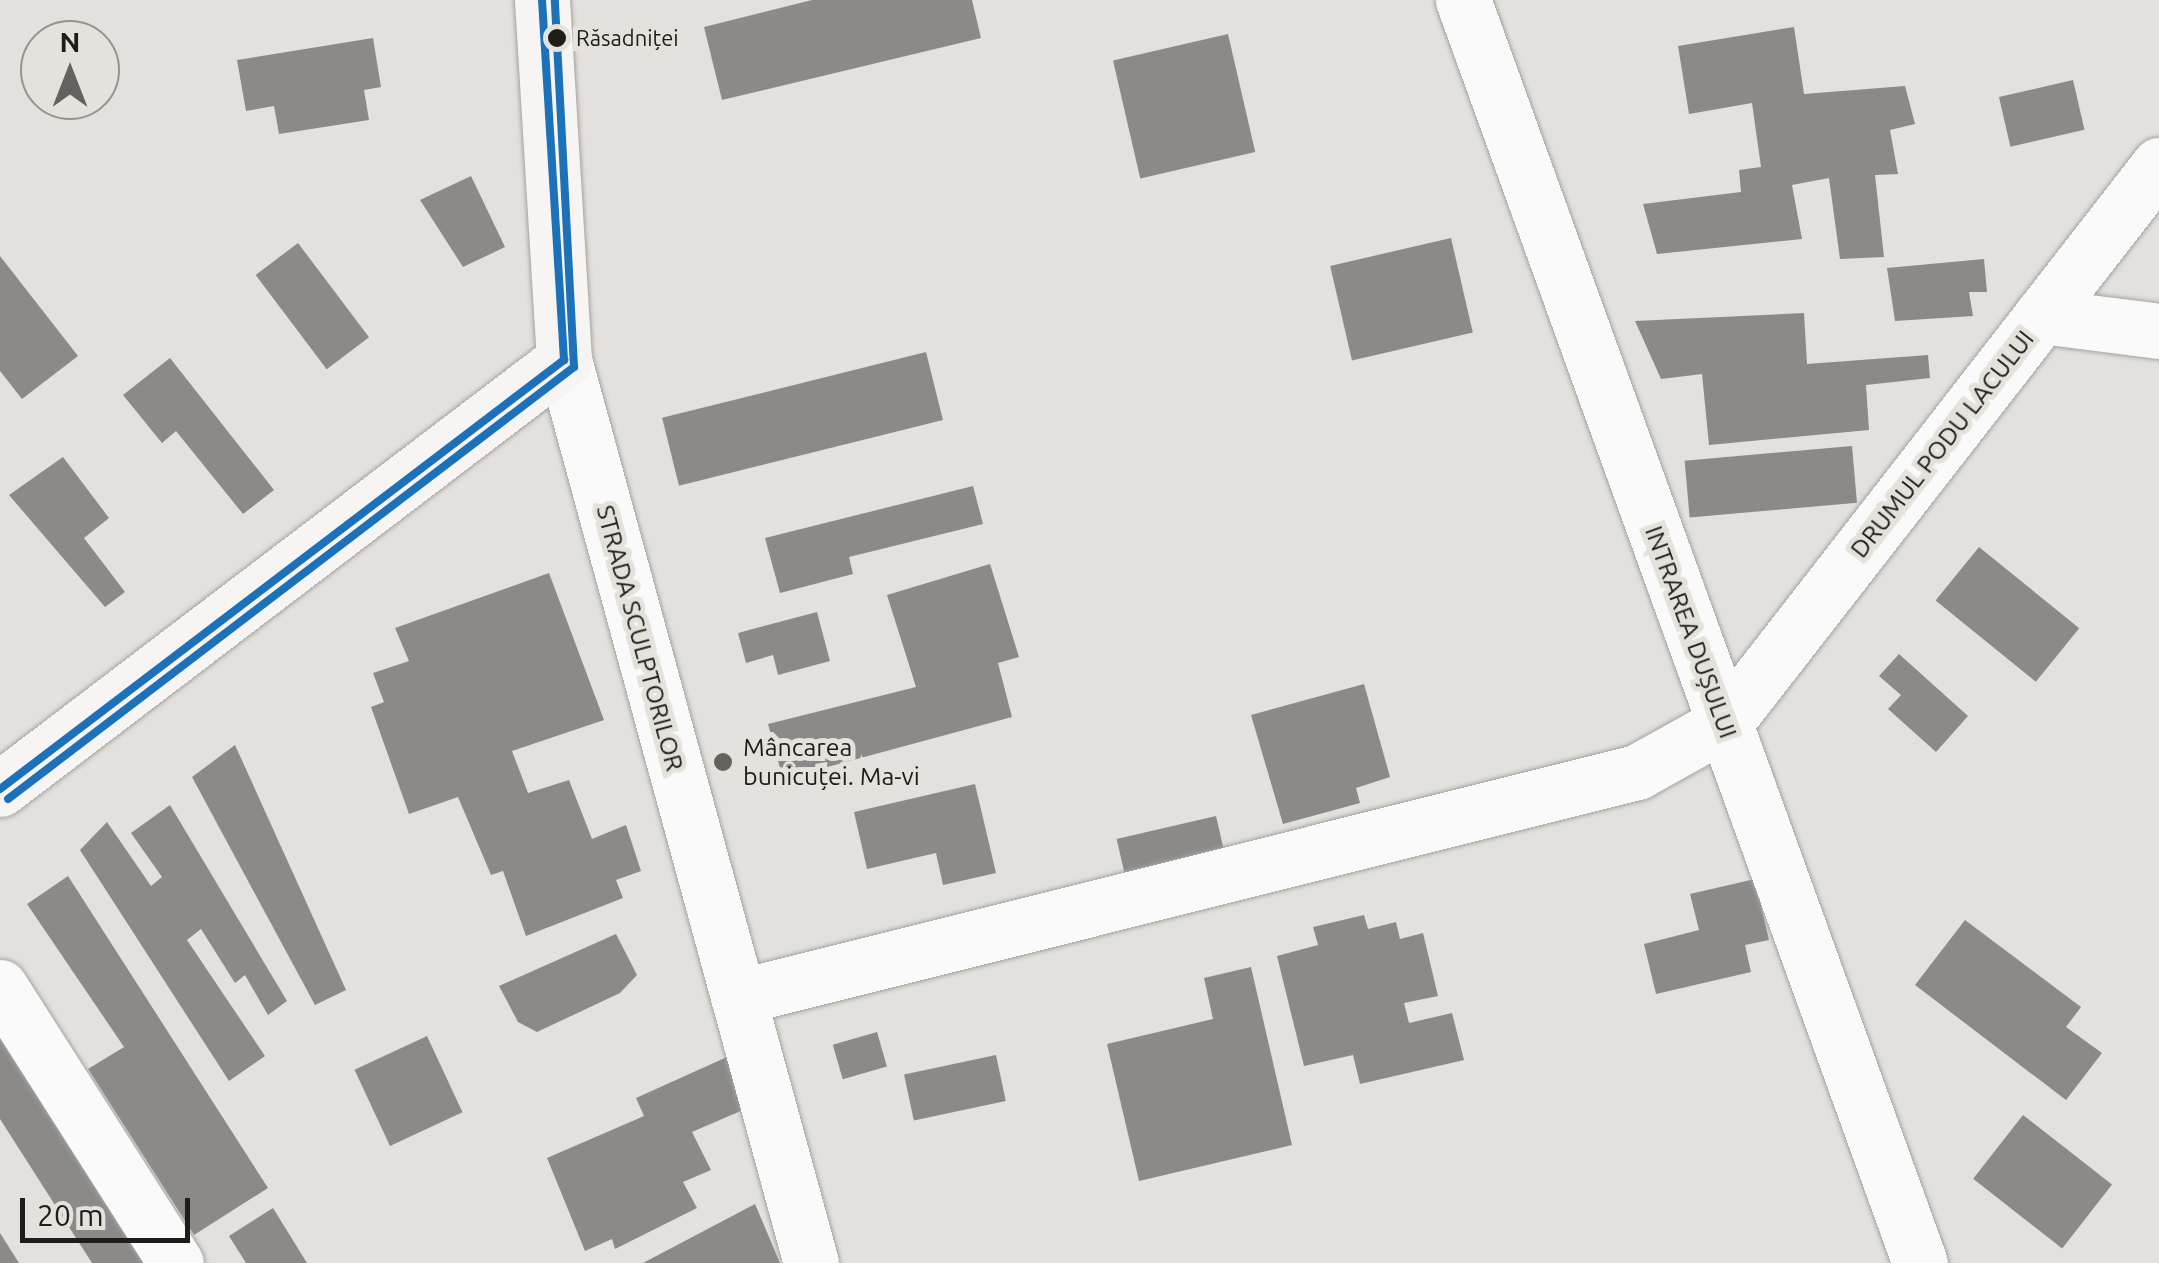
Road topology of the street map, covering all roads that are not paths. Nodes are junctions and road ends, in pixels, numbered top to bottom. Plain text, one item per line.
1 (542, 0) edge
2 (1464, 0) edge
3 (2159, 165) edge
4 (2041, 316) junction
5 (2159, 331) edge
6 (564, 360) junction
7 (1725, 723) junction
8 (0, 789) edge
9 (0, 987) edge
10 (738, 996) junction
11 (176, 1263) edge
12 (812, 1263) edge
13 (1920, 1263) edge

1 - 6 main road, STRADA SCULPTORILOR
2 - 7 street, INTRAREA DUȘULUI
3 - 4 street, DRUMUL PODU LACULUI
4 - 5 street
4 - 7 street, DRUMUL PODU LACULUI
6 - 8 main road
6 - 10 street, STRADA SCULPTORILOR
7 - 10 street
7 - 13 street, INTRAREA DUȘULUI
9 - 11 street
10 - 12 street, STRADA SCULPTORILOR

